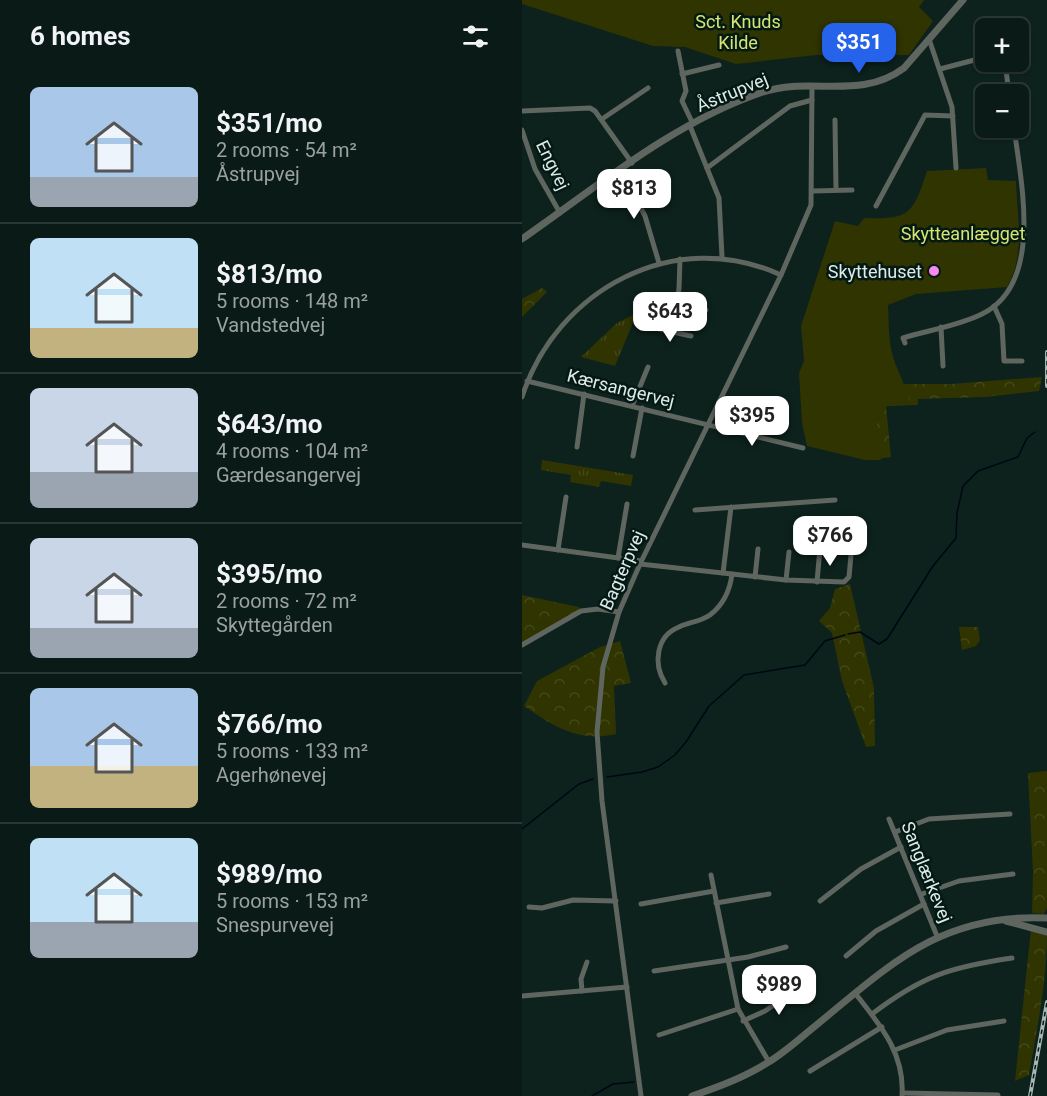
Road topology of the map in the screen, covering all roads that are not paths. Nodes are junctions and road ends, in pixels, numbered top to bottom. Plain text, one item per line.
1 (963, 0) edge
2 (929, 39) junction
3 (678, 51) dead end
4 (975, 60) edge
5 (719, 65) dead end
6 (940, 69) junction
7 (682, 74) junction
8 (812, 86) junction
9 (648, 88) dead end
10 (812, 100) junction
11 (522, 111) edge
12 (953, 116) junction
13 (602, 119) junction
14 (835, 120) dead end
15 (691, 125) junction
16 (522, 130) edge
17 (1015, 138) edge
18 (632, 164) junction
19 (707, 168) junction
20 (956, 168) dead end
21 (621, 171) junction
22 (813, 190) junction
23 (836, 190) junction
24 (852, 190) dead end
25 (876, 206) dead end
26 (560, 213) junction
27 (522, 239) edge
28 (722, 257) junction
29 (680, 259) junction
30 (659, 263) junction
31 (781, 275) junction
32 (676, 305) junction
33 (994, 306) junction
34 (706, 310) dead end
35 (941, 327) junction
36 (655, 328) dead end
37 (670, 332) junction
38 (691, 336) dead end
39 (905, 343) dead end
40 (1022, 361) dead end
41 (944, 366) dead end
42 (648, 367) dead end
43 (527, 381) junction
44 (584, 394) junction
45 (522, 397) edge
46 (632, 406) junction
47 (642, 408) junction
48 (707, 424) junction
49 (577, 447) dead end
50 (803, 448) dead end
51 (633, 456) dead end
52 (566, 496) dead end
53 (835, 500) dead end
54 (627, 504) dead end
55 (731, 507) junction
56 (695, 510) dead end
57 (852, 544) dead end
58 (522, 546) edge
59 (820, 548) dead end
60 (758, 549) dead end
61 (558, 550) junction
62 (789, 552) dead end
63 (618, 558) junction
64 (640, 562) junction
65 (723, 573) junction
66 (732, 574) junction
67 (755, 577) junction
68 (786, 580) junction
69 (817, 582) junction
70 (619, 612) junction
71 (522, 645) edge
72 (665, 683) dead end
73 (1010, 814) dead end
74 (889, 819) dead end
75 (895, 832) junction
76 (901, 847) junction
77 (1013, 874) dead end
78 (711, 875) dead end
79 (714, 891) junction
80 (769, 894) dead end
81 (922, 894) junction
82 (616, 901) junction
83 (819, 901) dead end
84 (716, 903) junction
85 (642, 904) dead end
86 (924, 904) junction
87 (530, 907) dead end
88 (1044, 918) edge
89 (993, 920) junction
90 (1044, 931) edge
91 (937, 936) junction
92 (786, 947) dead end
93 (846, 956) dead end
94 (1012, 958) dead end
95 (727, 961) junction
96 (587, 962) dead end
97 (654, 971) dead end
98 (627, 987) junction
99 (800, 987) dead end
100 (582, 991) junction
101 (855, 993) junction
102 (522, 996) edge
103 (738, 1009) junction
104 (872, 1014) junction
105 (743, 1021) junction
106 (1004, 1022) dead end
107 (882, 1028) junction
108 (659, 1035) dead end
109 (896, 1050) junction
110 (769, 1062) junction
111 (810, 1071) dead end
112 (903, 1095) edge
113 (998, 1095) edge
114 (641, 1096) edge
115 (692, 1096) edge

1 - 2 street, Åstrupvej
2 - 6 street
2 - 8 street, Åstrupvej
3 - 7 street, Åstrupvej
4 - 6 street
5 - 7 street, Åstrupvej
6 - 12 street
7 - 15 street, Åstrupvej
8 - 10 street, Bagterpvej
8 - 15 street, Åstrupvej
9 - 13 street
10 - 19 street
10 - 22 street, Bagterpvej
11 - 13 street
12 - 20 street
12 - 25 street
13 - 18 street
14 - 23 street
15 - 18 street, Åstrupvej
15 - 19 street
16 - 26 street, Engvej
17 - 33 street
18 - 21 street, Åstrupvej
19 - 28 street
21 - 26 street, Åstrupvej
21 - 30 street
22 - 23 street
22 - 31 street, Bagterpvej
23 - 24 street
26 - 27 street, Åstrupvej
28 - 29 street
28 - 31 street
29 - 30 street
29 - 32 street
30 - 43 street
31 - 48 street, Bagterpvej
32 - 34 street
32 - 37 street
33 - 35 street
33 - 40 street
35 - 39 street
35 - 41 street
36 - 37 street
37 - 38 street
42 - 46 street
43 - 44 street, Kærsangervej
43 - 45 street
44 - 46 street, Kærsangervej
44 - 49 street
46 - 47 street, Kærsangervej
47 - 48 street, Kærsangervej
47 - 51 street
48 - 50 street, Kærsangervej
48 - 64 street, Bagterpvej
52 - 61 street
53 - 55 street
54 - 63 street
55 - 56 street
55 - 65 street
57 - 69 street
58 - 61 street
59 - 69 street
60 - 67 street
61 - 63 street
62 - 68 street
63 - 64 street
64 - 65 street
64 - 70 street, Bagterpvej
65 - 66 street
66 - 67 street
66 - 72 street
67 - 68 street
68 - 69 street
70 - 71 street
70 - 82 street, Bagterpvej
73 - 75 street
74 - 75 street, Sanglærkevej
75 - 76 street, Sanglærkevej
76 - 81 street, Sanglærkevej
76 - 83 street
77 - 81 street
78 - 79 street
79 - 84 street
79 - 85 street
80 - 84 street
81 - 86 street, Sanglærkevej
82 - 87 street
82 - 98 street, Bagterpvej
84 - 95 street
86 - 91 street, Sanglærkevej
86 - 93 street
88 - 89 street
89 - 90 street
89 - 91 street
91 - 101 street
92 - 95 street
94 - 104 street
95 - 97 street
95 - 103 street
96 - 100 street
98 - 100 street
98 - 114 street, Bagterpvej
99 - 105 street
100 - 102 street
101 - 104 street
101 - 110 street
103 - 105 street
103 - 108 street
104 - 107 street
105 - 110 street
106 - 109 street
107 - 109 street
107 - 111 street
109 - 112 street
110 - 115 street
112 - 113 street

